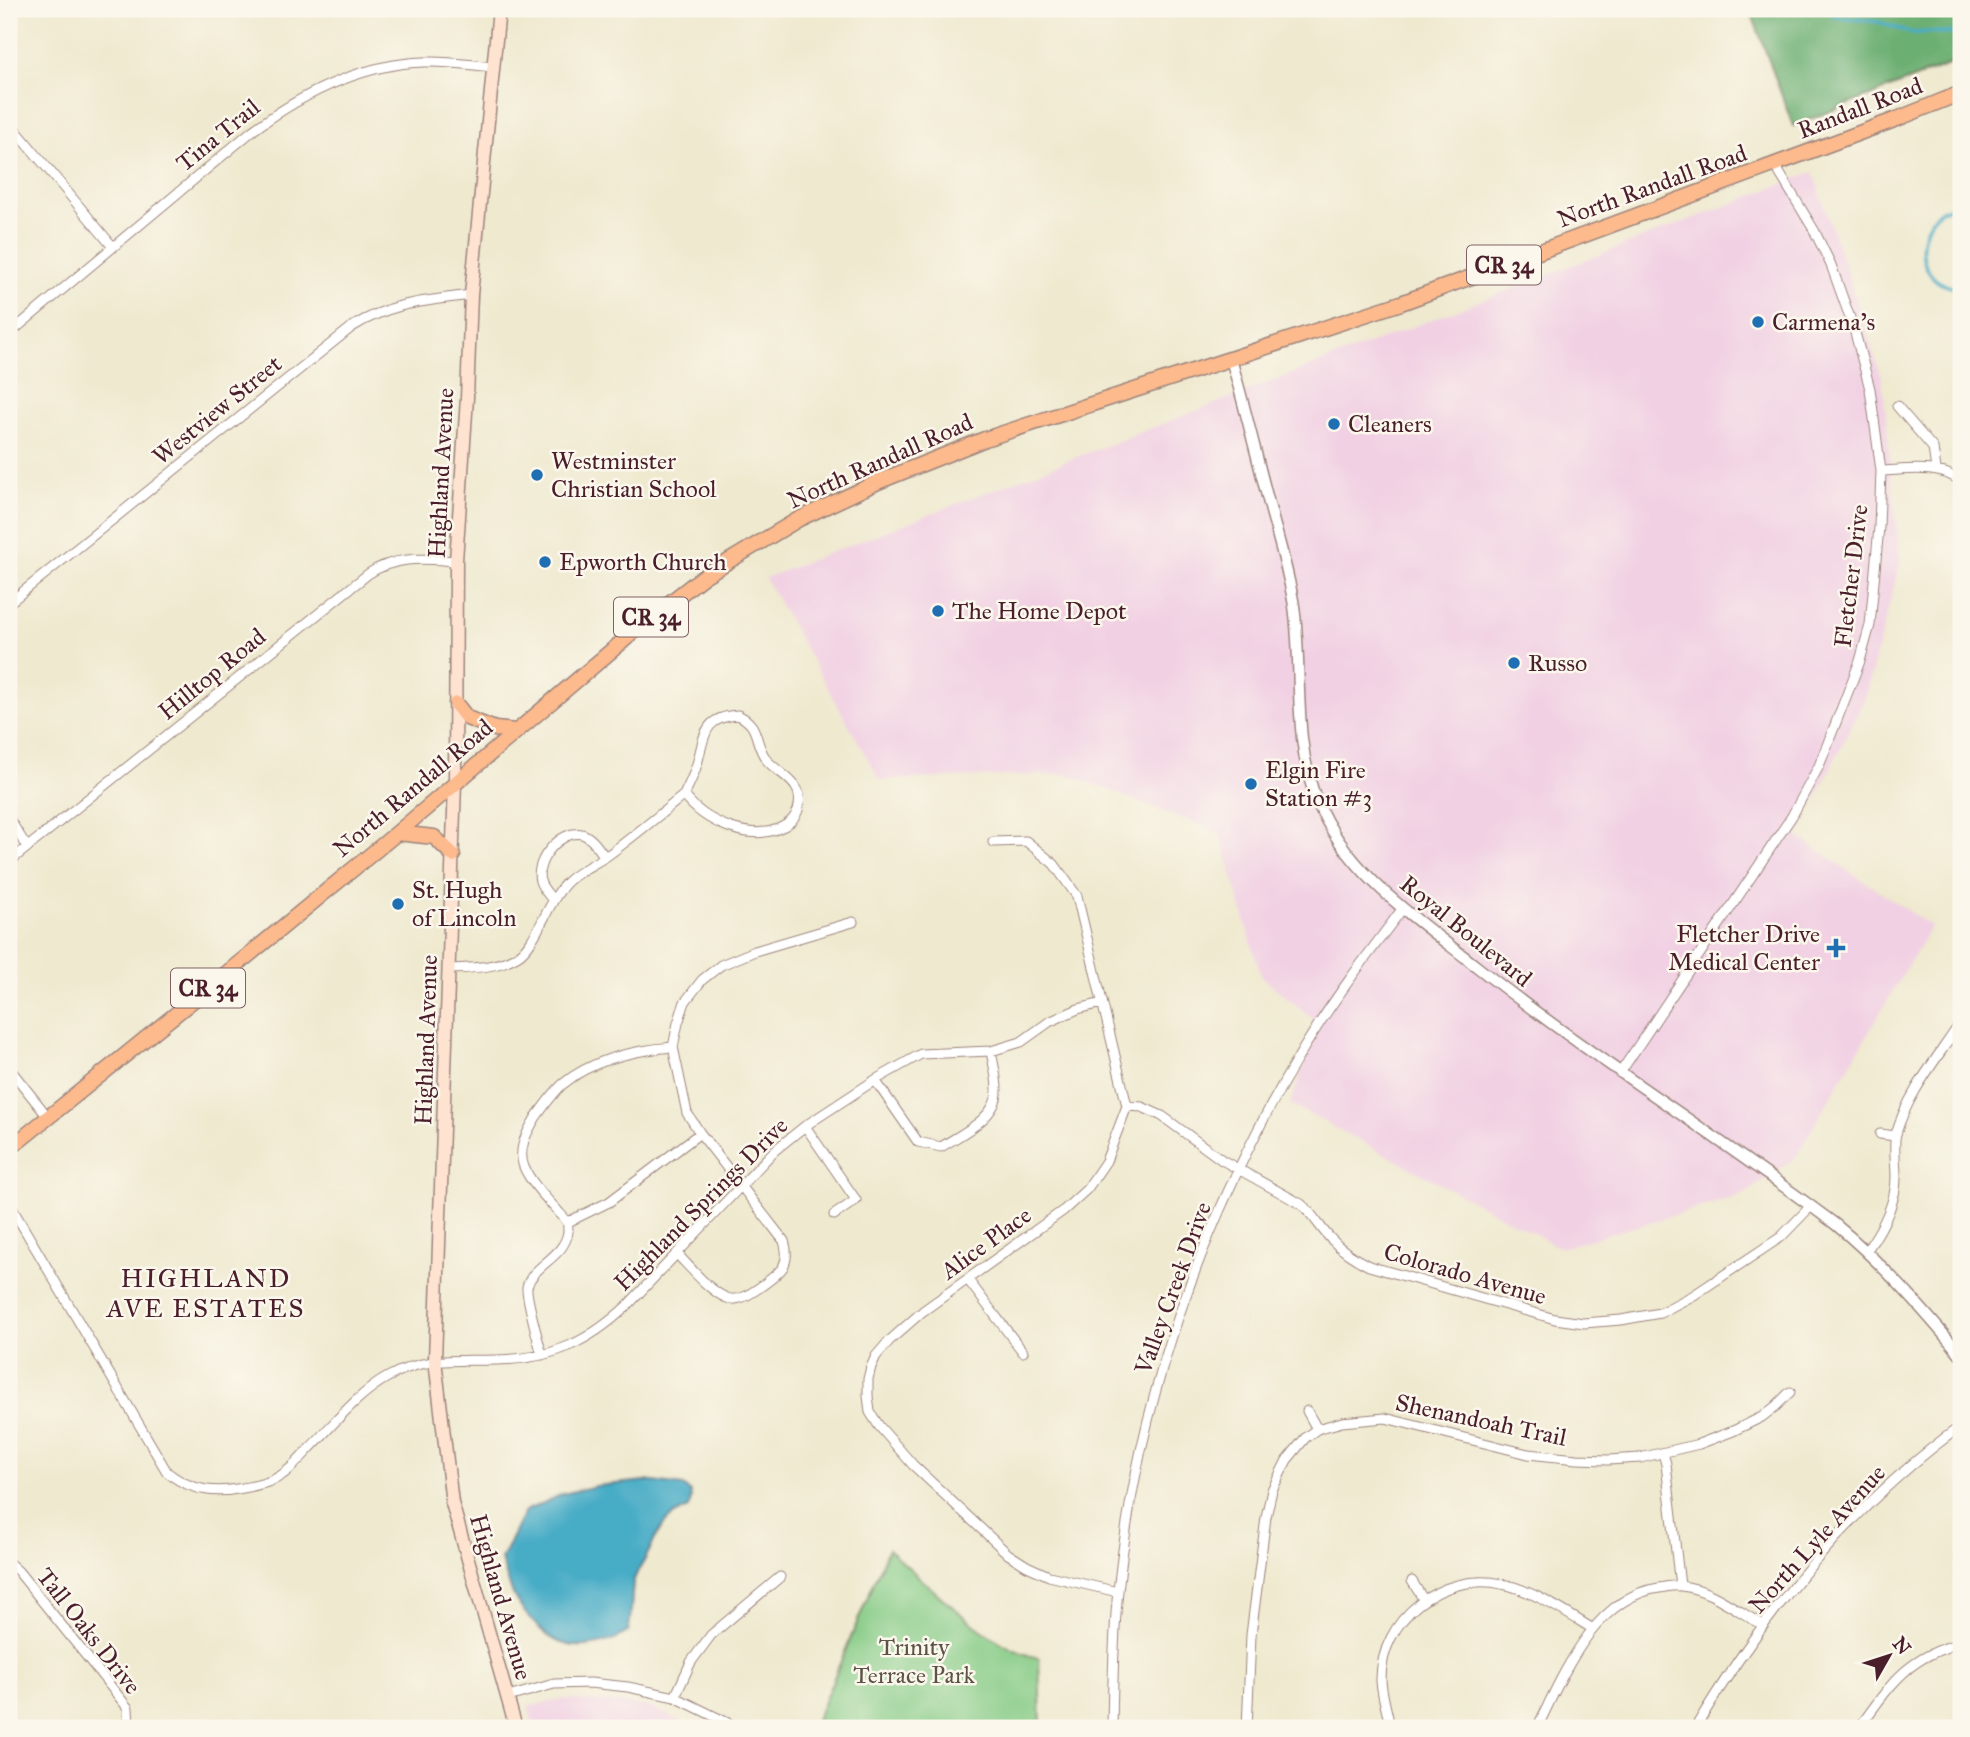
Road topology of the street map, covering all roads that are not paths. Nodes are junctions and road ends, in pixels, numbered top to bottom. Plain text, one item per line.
1 (499, 9) edge
2 (494, 67) junction
3 (1961, 93) edge
4 (9, 122) edge
5 (1774, 164) junction
6 (113, 247) junction
7 (471, 295) junction
8 (9, 334) edge
9 (1231, 359) junction
10 (1898, 406) dead end
11 (1936, 469) junction
12 (1881, 471) junction
13 (1961, 481) edge
14 (456, 561) junction
15 (9, 603) edge
16 (456, 704) junction
17 (517, 731) junction
18 (455, 783) junction
19 (684, 794) junction
20 (9, 819) edge
21 (397, 833) junction
22 (993, 842) dead end
23 (27, 847) junction
24 (453, 856) junction
25 (605, 857) junction
26 (9, 862) edge
27 (552, 899) junction
28 (1403, 908) junction
29 (853, 922) dead end
30 (450, 969) junction
31 (1102, 1003) junction
32 (1961, 1022) edge
33 (673, 1047) junction
34 (991, 1051) junction
35 (9, 1068) edge
36 (1620, 1073) junction
37 (875, 1080) junction
38 (1126, 1107) junction
39 (48, 1117) junction
40 (805, 1126) junction
41 (700, 1133) junction
42 (1880, 1133) dead end
43 (1895, 1136) junction
44 (9, 1149) edge
45 (1240, 1169) junction
46 (741, 1186) junction
47 (9, 1203) edge
48 (1811, 1206) junction
49 (834, 1215) dead end
50 (568, 1222) junction
51 (1867, 1250) junction
52 (677, 1254) junction
53 (968, 1280) junction
54 (1023, 1352) dead end
55 (542, 1355) junction
56 (1961, 1355) edge
57 (435, 1360) junction
58 (1790, 1392) dead end
59 (1307, 1411) dead end
60 (1961, 1426) edge
61 (1317, 1429) junction
62 (1663, 1453) junction
63 (9, 1563) edge
64 (780, 1577) dead end
65 (1412, 1581) dead end
66 (1680, 1586) junction
67 (1118, 1592) junction
68 (1423, 1599) junction
69 (1763, 1625) junction
70 (1593, 1629) junction
71 (1961, 1643) edge
72 (508, 1697) junction
73 (675, 1697) junction
74 (1388, 1717) dead end
75 (129, 1728) edge
76 (516, 1728) edge
77 (738, 1728) edge
78 (1112, 1728) edge
79 (1247, 1728) edge
80 (1537, 1728) edge
81 (1695, 1728) edge
82 (1859, 1728) edge

1 - 2 main road, Highland Avenue
2 - 6 street, Tina Trail
2 - 7 main road, Highland Avenue
3 - 5 main road, Randall Road / CR 34
4 - 6 street
5 - 9 main road, North Randall Road / CR 34
5 - 12 street, Fletcher Drive
6 - 8 street, Tina Trail
7 - 14 main road, Highland Avenue
7 - 15 street, Westview Street
9 - 17 main road, North Randall Road / CR 34
9 - 28 street, Royal Boulevard
10 - 11 street
11 - 12 street
11 - 13 street
12 - 36 street, Fletcher Drive
14 - 16 main road, Highland Avenue
14 - 23 street, Hilltop Road
16 - 17 main road
16 - 18 main road, Highland Avenue
17 - 18 main road, North Randall Road / CR 34
18 - 21 main road, North Randall Road / CR 34
18 - 24 main road, Highland Avenue
19 - 19 street
19 - 25 street
20 - 23 street
21 - 24 main road
21 - 39 main road, North Randall Road / CR 34
22 - 31 street
23 - 26 street, Hilltop Road
24 - 30 main road, Highland Avenue
25 - 27 street
25 - 27 street
27 - 30 street
28 - 36 street, Royal Boulevard
28 - 45 street, Valley Creek Drive
29 - 33 street
30 - 57 main road, Highland Avenue
31 - 34 street, Highland Springs Drive
31 - 38 street
32 - 43 street
33 - 41 street
33 - 50 street
34 - 37 street, Highland Springs Drive
34 - 37 street
35 - 39 street
36 - 48 street, Royal Boulevard
37 - 40 street, Highland Springs Drive
38 - 45 street, Colorado Avenue
38 - 53 street, Alice Place
39 - 44 main road, North Randall Road / CR 34
40 - 46 street, Highland Springs Drive
40 - 49 street
41 - 46 street
41 - 50 street
42 - 43 street
43 - 51 street
45 - 48 street, Colorado Avenue
45 - 67 street, Valley Creek Drive
46 - 52 street, Highland Springs Drive
46 - 52 street
47 - 57 street, Highland Springs Drive
48 - 51 street, Royal Boulevard
50 - 55 street
51 - 56 street, Royal Boulevard
52 - 55 street, Highland Springs Drive
53 - 54 street
53 - 67 street, Alice Place
55 - 57 street, Highland Springs Drive
57 - 72 main road, Highland Avenue
58 - 62 street, Shenandoah Trail
59 - 61 street
60 - 69 street, North Lyle Avenue
61 - 62 street, Shenandoah Trail
61 - 79 street
62 - 66 street
63 - 75 street, Tall Oaks Drive
64 - 73 street
65 - 68 street
66 - 69 street
66 - 70 street
67 - 78 street, Valley Creek Drive
68 - 70 street
68 - 74 street
69 - 81 street, North Lyle Avenue
70 - 80 street
71 - 82 street
72 - 73 street
72 - 76 main road, Highland Avenue
73 - 77 street

